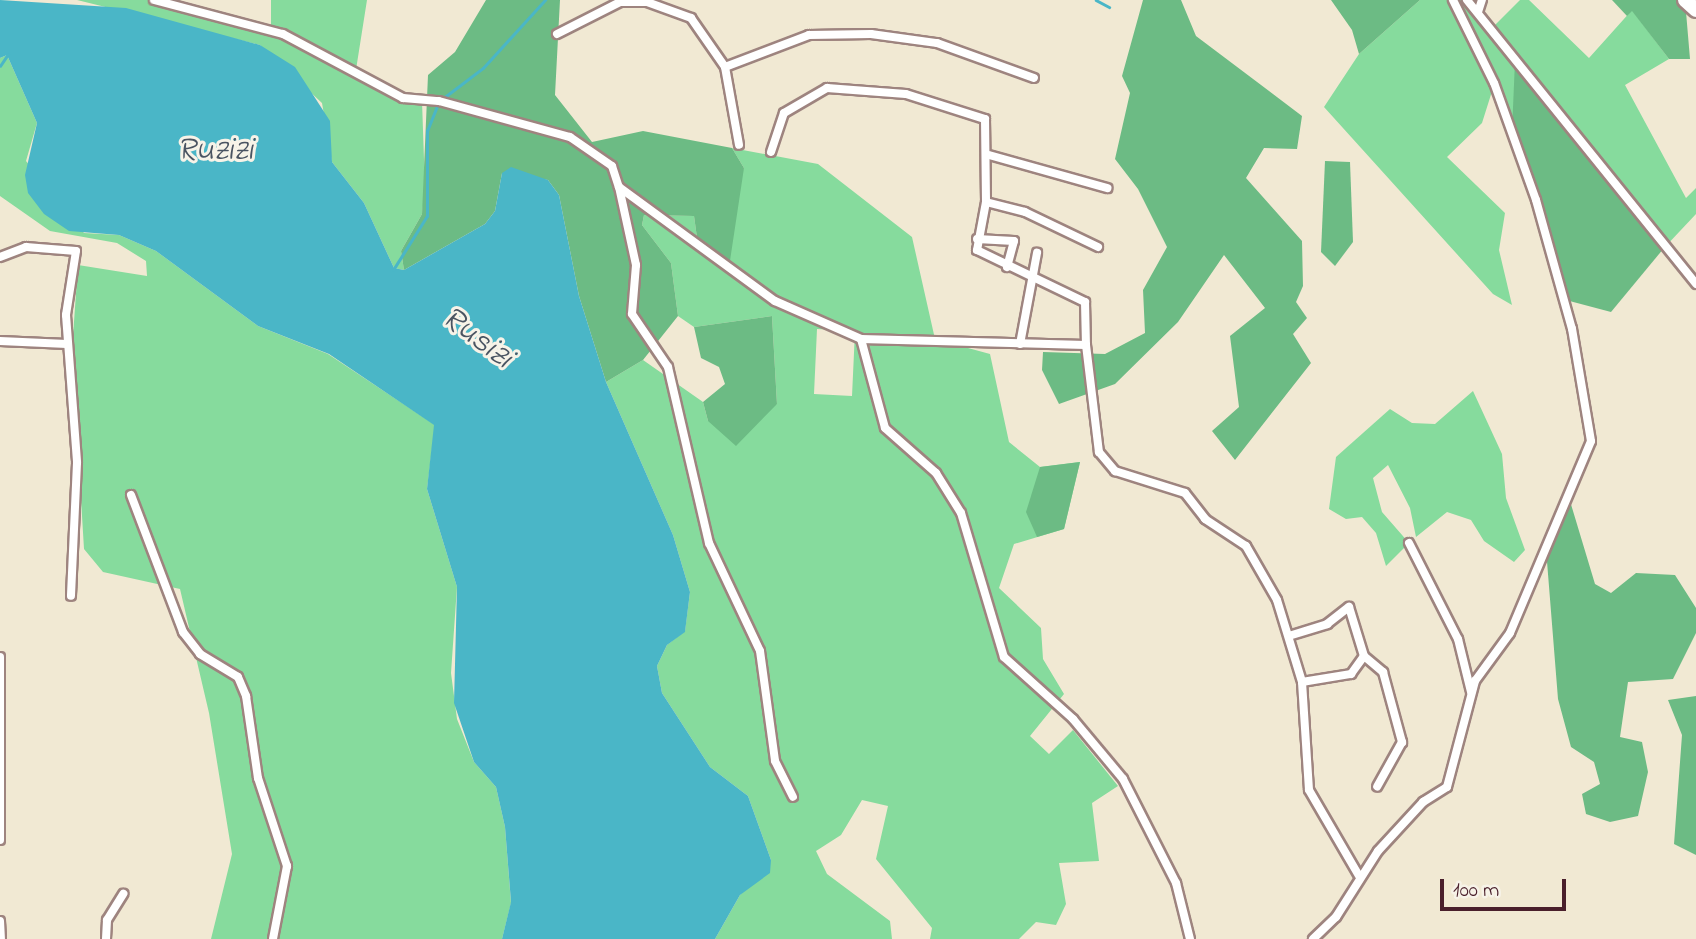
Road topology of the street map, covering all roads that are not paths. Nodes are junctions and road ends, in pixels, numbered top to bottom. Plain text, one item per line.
1 (154, 0) edge
2 (1453, 0) edge
3 (1467, 0) edge
4 (1482, 0) edge
5 (1685, 0) edge
6 (1696, 10) edge
7 (1478, 12) junction
8 (556, 34) dead end
9 (725, 67) junction
10 (1034, 78) dead end
11 (739, 145) dead end
12 (771, 152) dead end
13 (989, 155) junction
14 (620, 187) junction
15 (1107, 188) dead end
16 (986, 202) junction
17 (977, 239) junction
18 (1098, 247) dead end
19 (1037, 253) dead end
20 (0, 257) edge
21 (1007, 267) junction
22 (1030, 277) junction
23 (1696, 284) edge
24 (861, 339) junction
25 (0, 341) edge
26 (66, 344) junction
27 (1020, 344) junction
28 (1087, 345) junction
29 (131, 495) dead end
30 (1409, 543) dead end
31 (71, 596) dead end
32 (1292, 635) junction
33 (1364, 656) junction
34 (0, 657) edge
35 (1302, 682) junction
36 (1471, 695) junction
37 (1377, 788) dead end
38 (793, 797) dead end
39 (0, 840) edge
40 (1359, 876) junction
41 (123, 894) dead end
42 (0, 922) edge
43 (1, 939) edge
44 (106, 939) edge
45 (273, 939) edge
46 (1190, 939) edge
47 (1312, 939) edge

1 - 14 street
2 - 36 street
3 - 7 street
4 - 7 street
5 - 6 highway
7 - 23 street
8 - 9 street
9 - 10 street
9 - 11 street
12 - 13 street
13 - 15 street
13 - 16 street
14 - 24 street
14 - 38 street
16 - 17 street
16 - 18 street
17 - 21 street
17 - 21 street
19 - 22 street
20 - 26 street
21 - 22 street
22 - 27 street
22 - 28 street
24 - 27 street
24 - 46 street
25 - 26 street
26 - 31 street
27 - 28 street
28 - 32 street
29 - 45 street
30 - 36 street
32 - 33 street
32 - 35 street
33 - 35 street
33 - 37 street
34 - 39 street
35 - 40 street
36 - 40 street
40 - 47 street
41 - 44 street
42 - 43 street

